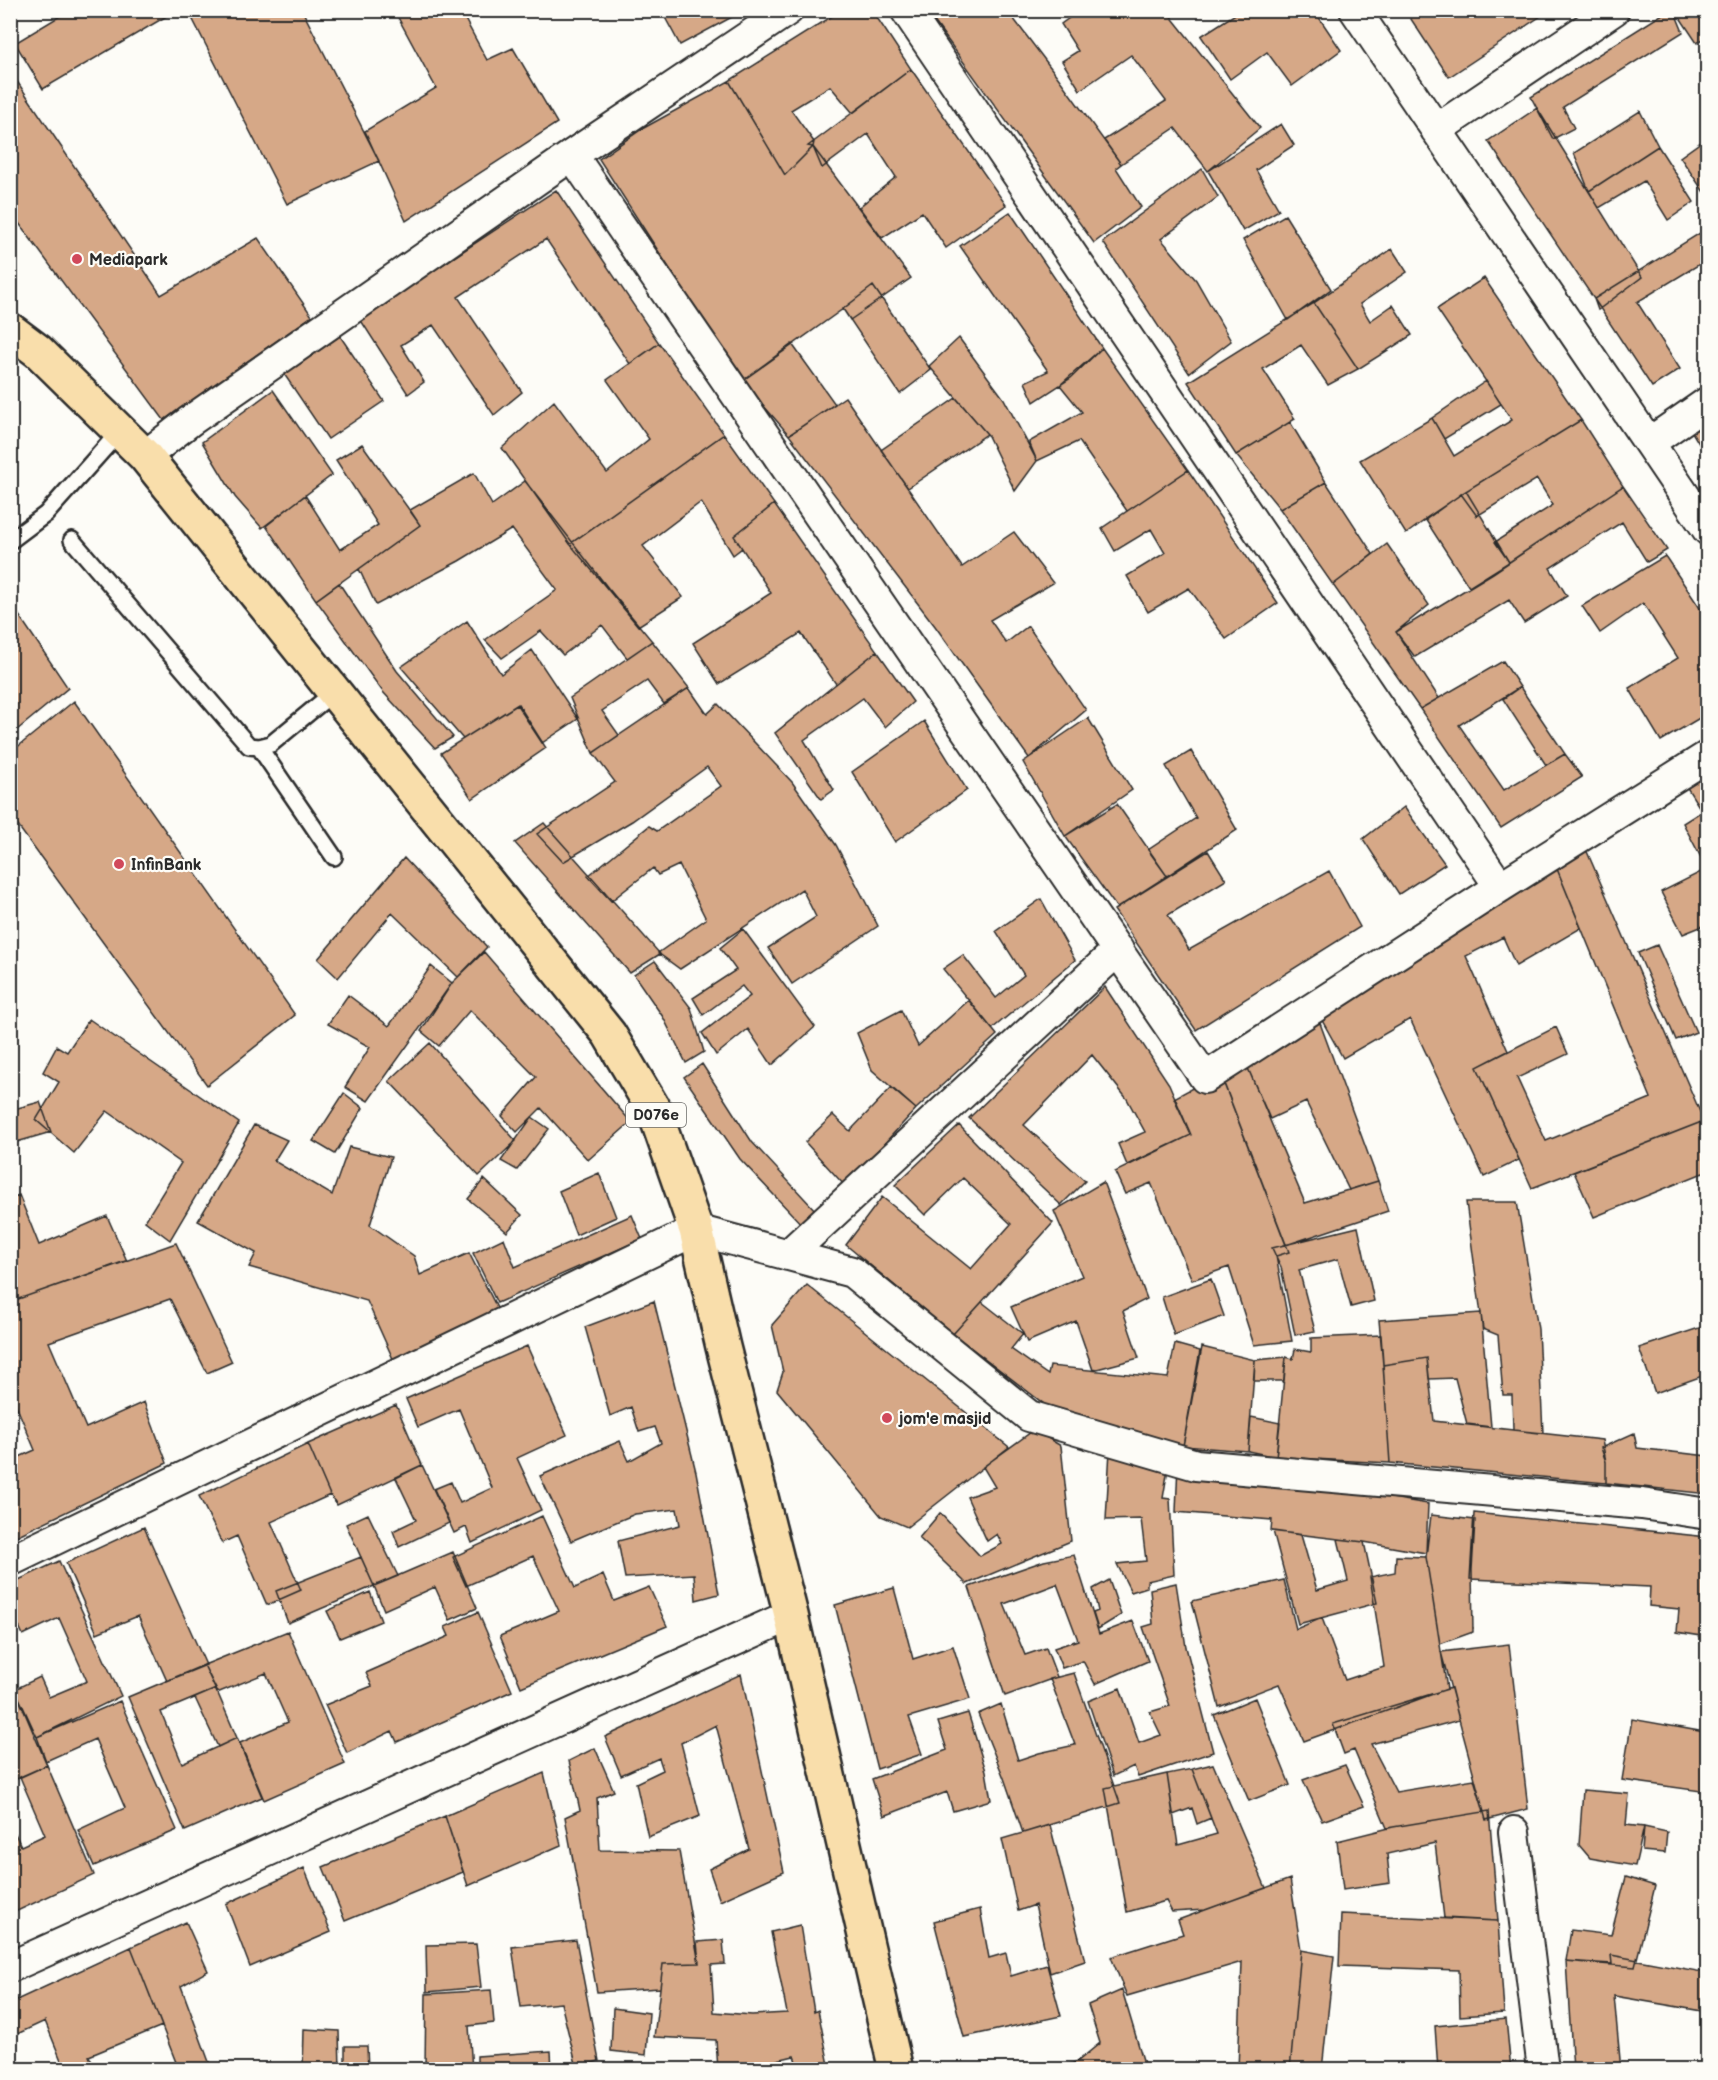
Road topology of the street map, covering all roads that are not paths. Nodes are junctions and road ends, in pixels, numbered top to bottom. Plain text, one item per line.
1 (788, 10) edge
2 (906, 10) edge
3 (1355, 10) edge
4 (1614, 10) edge
5 (1436, 130) junction
6 (572, 155) junction
7 (10, 330) edge
8 (24, 346) edge
9 (1707, 402) edge
10 (120, 431) junction
11 (1649, 443) junction
12 (145, 456) junction
13 (1707, 530) edge
14 (72, 540) dead end
15 (10, 541) edge
16 (334, 692) junction
17 (259, 747) junction
18 (1707, 756) edge
19 (334, 857) dead end
20 (1500, 887) junction
21 (1118, 950) junction
22 (696, 1230) junction
23 (788, 1255) junction
24 (1707, 1514) edge
25 (10, 1561) edge
26 (791, 1615) junction
27 (1514, 1832) dead end
28 (10, 1967) edge
29 (896, 2070) edge
30 (1543, 2070) edge

1 - 6 street
2 - 20 street
3 - 5 street
4 - 5 street
5 - 11 street
6 - 12 street
6 - 21 street
7 - 8 main road, D076e
8 - 10 main road, D076e
9 - 11 street
10 - 12 main road, D076e
10 - 15 lane
11 - 13 street
12 - 16 main road, D076e
14 - 17 lane
16 - 17 lane
16 - 22 main road, D076e
17 - 19 lane
18 - 20 street
20 - 21 street
21 - 23 street
22 - 23 street
22 - 25 street
22 - 26 main road, D076e
23 - 24 street
26 - 28 street
26 - 29 main road, D076e
27 - 30 street

